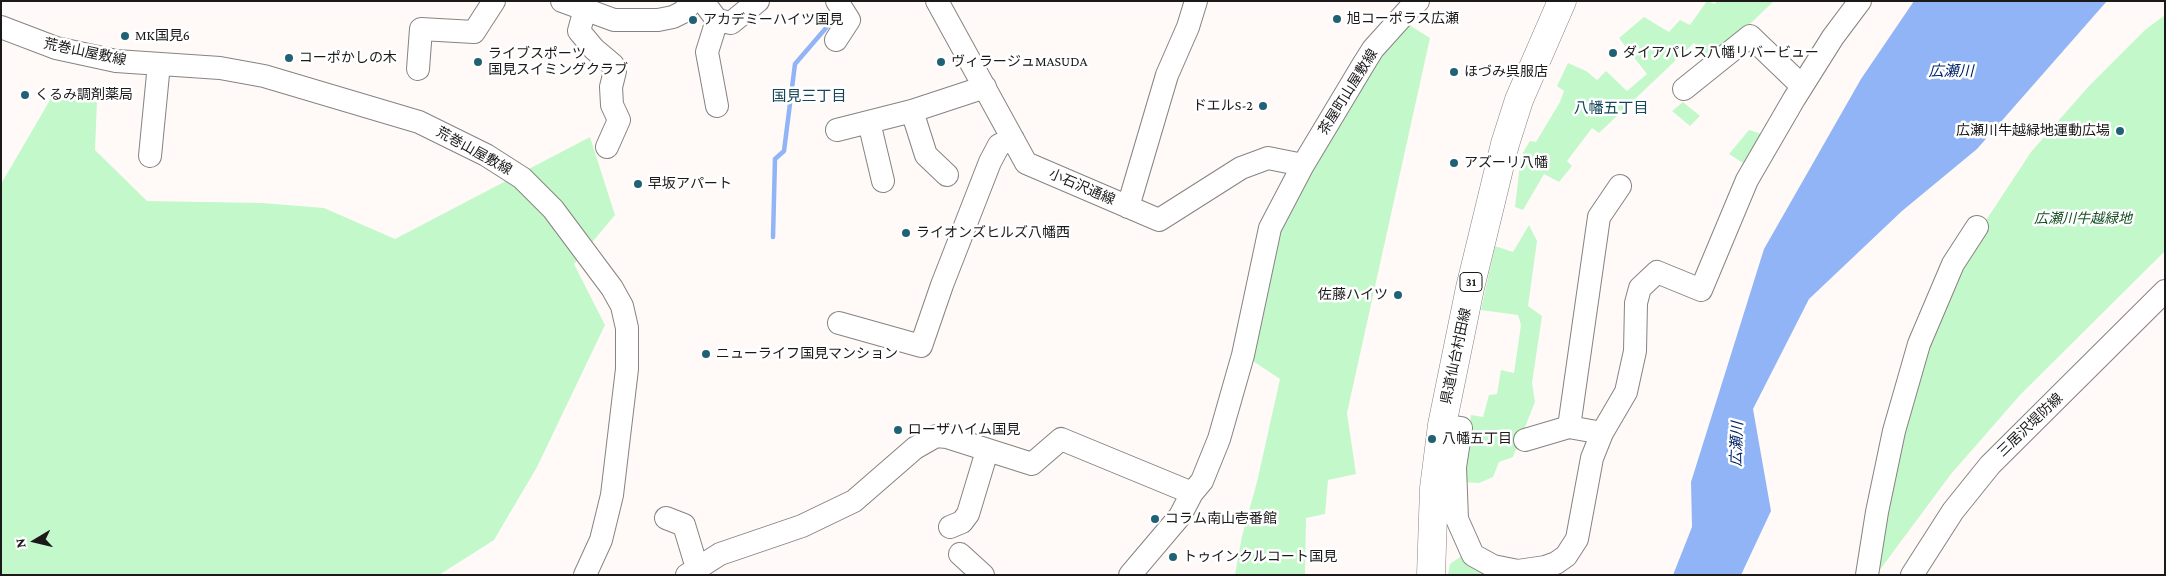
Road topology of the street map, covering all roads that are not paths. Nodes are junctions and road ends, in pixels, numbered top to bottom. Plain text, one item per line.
1 (494, 1) edge
2 (562, 1) edge
3 (693, 1) edge
4 (704, 1) edge
5 (758, 1) edge
6 (937, 1) edge
7 (1196, 1) edge
8 (1418, 1) edge
9 (1562, 1) edge
10 (1860, 1) edge
11 (840, 7) edge
12 (585, 9) junction
13 (717, 20) junction
14 (1, 27) edge
15 (836, 40) dead end
16 (159, 64) junction
17 (418, 69) dead end
18 (1802, 86) junction
19 (985, 88) junction
20 (1684, 89) dead end
21 (717, 106) dead end
22 (912, 111) junction
23 (869, 122) junction
24 (837, 130) dead end
25 (1013, 139) junction
26 (607, 147) dead end
27 (150, 156) dead end
28 (1303, 165) junction
29 (947, 175) dead end
30 (883, 182) dead end
31 (1620, 186) dead end
32 (1128, 207) junction
33 (1977, 227) dead end
34 (2165, 290) edge
35 (839, 322) dead end
36 (1442, 425) junction
37 (1569, 427) junction
38 (1602, 432) junction
39 (1525, 440) dead end
40 (987, 451) junction
41 (1192, 493) junction
42 (666, 518) dead end
43 (950, 527) dead end
44 (960, 554) dead end
45 (692, 572) edge
46 (585, 575) edge
47 (983, 575) edge
48 (1130, 575) edge
49 (1431, 575) edge
50 (1868, 575) edge
51 (1912, 575) edge

1 - 17 street
2 - 12 street
3 - 12 street
4 - 13 street
5 - 13 street
6 - 19 street, 小石沢通線
7 - 32 street
8 - 28 street, 茶屋町山屋敷線
9 - 36 main road, 県道仙台村田線 / 31
10 - 18 street
11 - 15 street
12 - 26 street
13 - 21 street
14 - 16 street, 荒巻山屋敷線
16 - 27 street
16 - 46 street, 荒巻山屋敷線
18 - 20 street
18 - 38 street
19 - 22 street
19 - 25 street, 小石沢通線
22 - 23 street
22 - 29 street
23 - 24 street
23 - 30 street
25 - 32 street, 小石沢通線
25 - 35 street
28 - 32 street, 小石沢通線
28 - 41 street, 茶屋町山屋敷線
31 - 37 street
33 - 50 street
34 - 51 street, 三居沢堤防線
36 - 38 street
36 - 49 main road, 県道仙台村田線 / 31
37 - 38 street
37 - 39 street
40 - 41 street
40 - 43 street
40 - 45 street
41 - 48 street, 茶屋町山屋敷線
42 - 45 street
44 - 47 street

